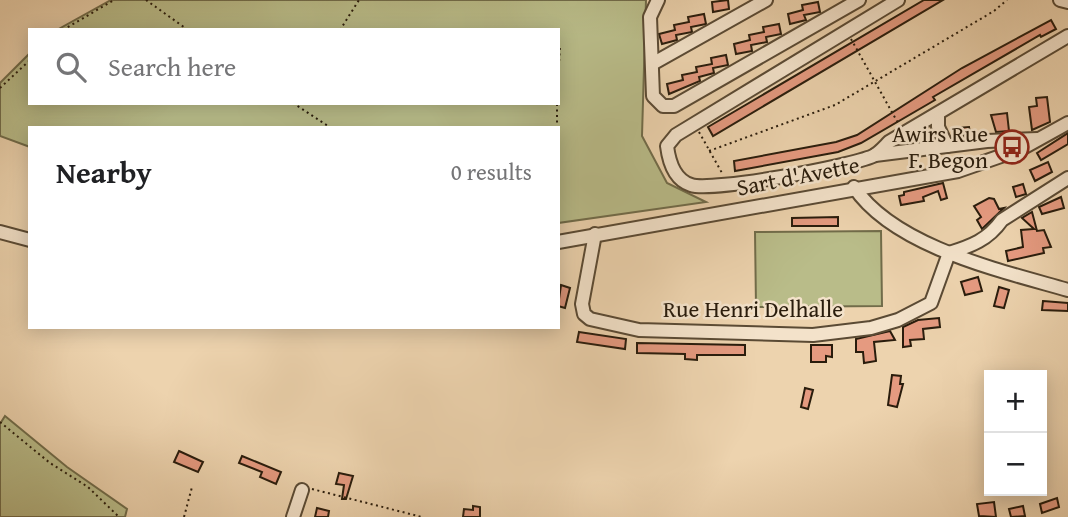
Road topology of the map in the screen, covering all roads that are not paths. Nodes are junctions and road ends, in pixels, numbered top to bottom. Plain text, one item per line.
1 (658, 0) edge
2 (765, 0) edge
3 (859, 0) edge
4 (898, 0) edge
5 (1060, 0) edge
6 (1068, 2) edge
7 (1068, 36) edge
8 (652, 64) junction
9 (938, 114) junction
10 (1068, 123) edge
11 (1042, 139) junction
12 (987, 141) junction
13 (947, 146) junction
14 (875, 155) junction
15 (995, 159) junction
16 (1068, 178) edge
17 (854, 187) junction
18 (0, 232) edge
19 (595, 234) junction
20 (28, 239) edge
21 (560, 242) edge
22 (948, 253) junction
23 (1068, 290) edge
24 (302, 490) road end
25 (293, 517) edge

1 - 8 street
2 - 8 street
3 - 8 street
4 - 14 street
5 - 6 street
7 - 9 street
9 - 13 street
9 - 14 street
10 - 11 street, Sart d'Avette
11 - 12 street, Sart d'Avette
11 - 15 street, Sart d'Avette
12 - 13 street, Sart d'Avette
12 - 15 street
13 - 14 street, Sart d'Avette
15 - 17 street, Sart d'Avette
16 - 22 street
17 - 19 street, Sart d'Avette
17 - 22 street
18 - 20 street
19 - 21 street, Sart d'Avette
19 - 22 street, Rue Henri Delhalle
22 - 23 street
24 - 25 street

